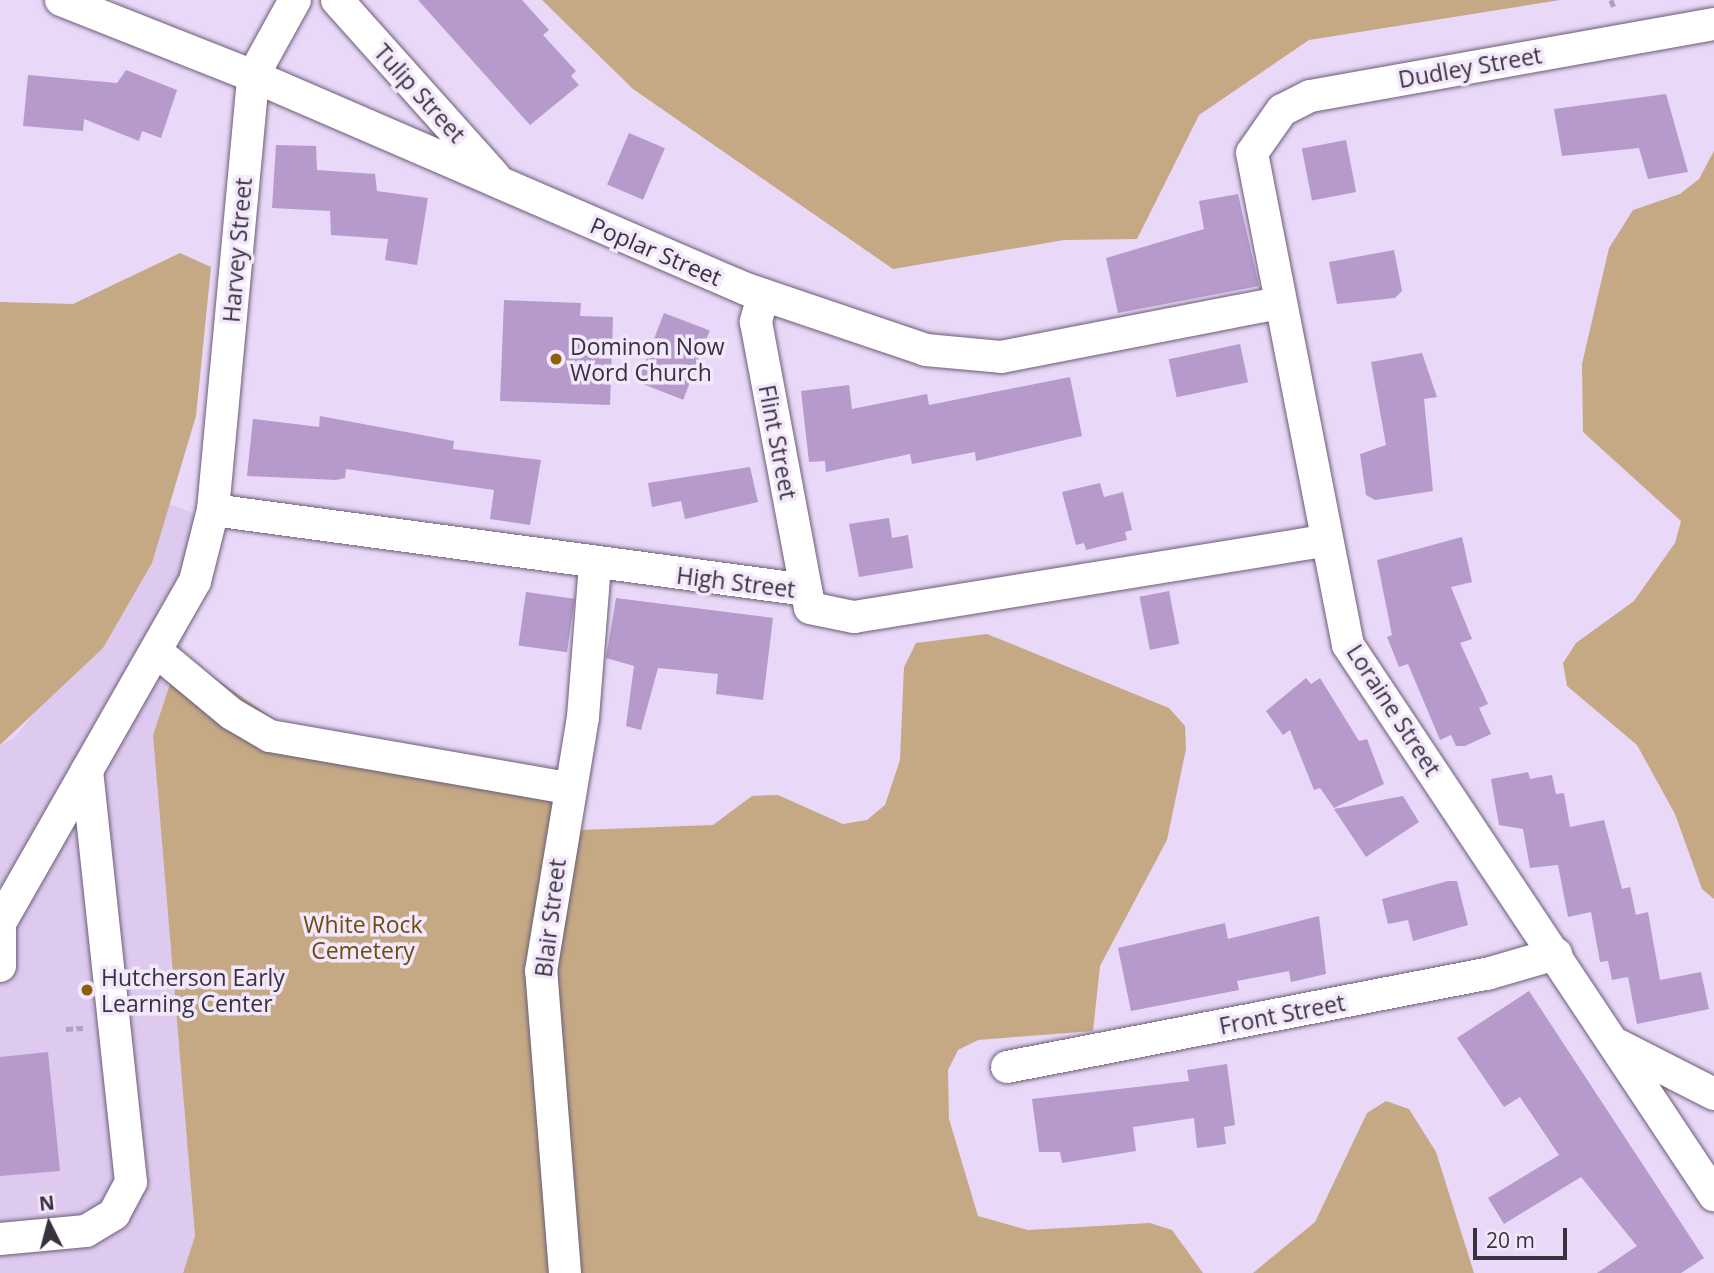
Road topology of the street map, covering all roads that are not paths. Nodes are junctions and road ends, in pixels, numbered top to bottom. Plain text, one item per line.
1 (61, 0) edge
2 (295, 0) edge
3 (337, 0) edge
4 (1714, 24) edge
5 (253, 76) junction
6 (1252, 153) joint
7 (503, 186) junction
8 (763, 295) junction
9 (1278, 303) junction
10 (213, 510) junction
11 (1327, 540) junction
12 (595, 565) junction
13 (806, 590) junction
14 (156, 650) junction
15 (87, 770) junction
16 (567, 788) junction
17 (0, 923) edge
18 (0, 929) edge
19 (1556, 954) junction
20 (0, 966) edge
21 (1615, 1043) junction
22 (1007, 1067) dead end
23 (1714, 1094) edge
24 (1714, 1195) edge
25 (0, 1239) edge
26 (565, 1273) edge

1 - 5 street, Poplar Street
2 - 5 street, Harvey Street
3 - 7 street, Tulip Street
4 - 6 street, Dudley Street
5 - 7 street, Poplar Street
5 - 10 street, Harvey Street
6 - 9 street, Loraine Street
7 - 8 street, Poplar Street
8 - 9 street, Poplar Street
8 - 13 street, Flint Street
9 - 11 street, Loraine Street
10 - 12 street, High Street
10 - 14 street, Harvey Street
11 - 13 street, High Street
11 - 19 street, Loraine Street
12 - 13 street, High Street
12 - 16 street, Blair Street
14 - 15 street, Harvey Street
14 - 16 street
15 - 17 street, Harvey Street
15 - 25 street
16 - 26 street, Blair Street
18 - 20 street
19 - 21 street, Loraine Street
19 - 22 street, Front Street
21 - 23 street
21 - 24 street, Loraine Street

